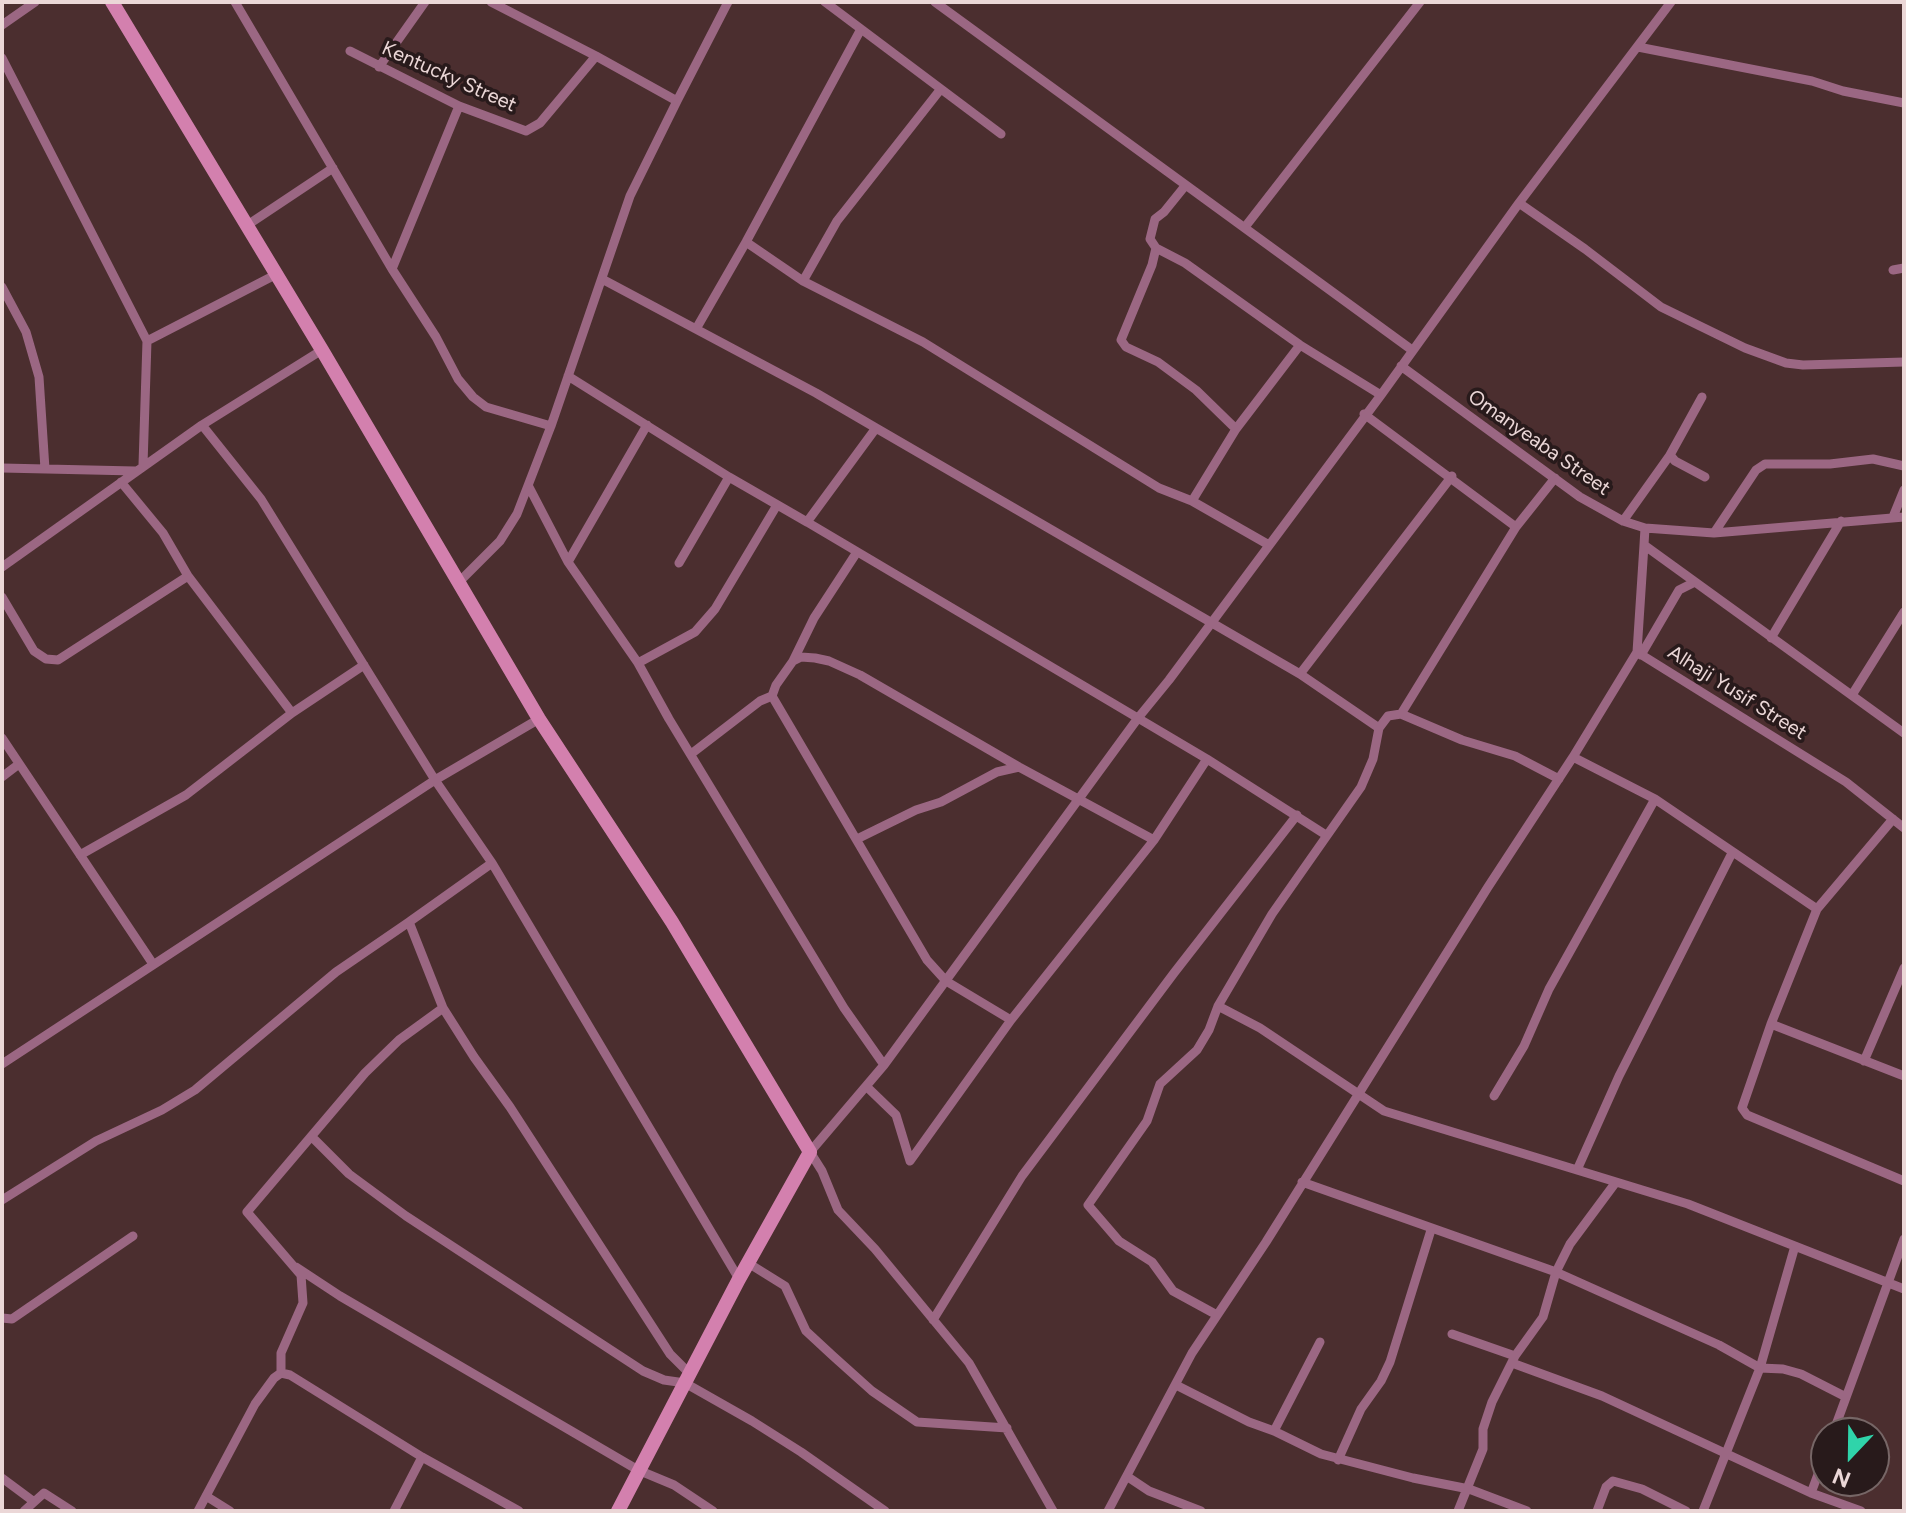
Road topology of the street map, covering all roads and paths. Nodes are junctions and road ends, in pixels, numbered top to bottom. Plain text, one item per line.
1 (35, 2) edge
2 (112, 2) edge
3 (235, 2) edge
4 (425, 2) edge
5 (491, 2) edge
6 (727, 2) edge
7 (825, 2) edge
8 (935, 2) edge
9 (1420, 2) edge
10 (1671, 2) edge
11 (508, 5) edge
12 (2, 25) edge
13 (861, 29) junction
14 (1638, 47) junction
15 (350, 51) dead end
16 (596, 56) junction
17 (2, 58) edge
18 (379, 67) junction
19 (940, 90) junction
20 (677, 101) junction
21 (1904, 103) edge
22 (459, 106) junction
23 (1001, 134) dead end
24 (333, 168) junction
25 (1185, 186) junction
26 (1519, 203) junction
27 (246, 226) junction
28 (1245, 227) junction
29 (746, 242) junction
30 (1156, 248) junction
31 (1904, 268) edge
32 (392, 269) junction
33 (1893, 270) dead end
34 (275, 275) junction
35 (602, 279) junction
36 (803, 281) junction
37 (2, 287) edge
38 (696, 329) junction
39 (147, 341) junction
40 (1300, 345) junction
41 (322, 350) junction
42 (1412, 350) junction
43 (1904, 362) edge
44 (1401, 366) junction
45 (568, 376) junction
46 (1381, 395) junction
47 (1702, 397) dead end
48 (1364, 414) junction
49 (202, 425) junction
50 (647, 425) junction
51 (551, 426) junction
52 (876, 428) junction
53 (1236, 429) junction
54 (1670, 455) junction
55 (1904, 466) edge
56 (2, 468) edge
57 (140, 468) junction
58 (45, 469) junction
59 (1452, 476) junction
60 (729, 477) junction
61 (1705, 477) dead end
62 (1555, 478) junction
63 (121, 482) junction
64 (529, 487) junction
65 (1904, 490) edge
66 (1192, 501) junction
67 (777, 505) junction
68 (1899, 517) edge
69 (1623, 521) junction
70 (1841, 521) junction
71 (807, 522) junction
72 (1516, 527) junction
73 (1645, 528) junction
74 (1714, 533) junction
75 (1269, 545) junction
76 (1644, 545) junction
77 (857, 552) junction
78 (568, 562) junction
79 (679, 563) dead end
80 (2, 567) edge
81 (188, 576) junction
82 (459, 582) junction
83 (1695, 582) junction
84 (2, 597) edge
85 (1904, 612) edge
86 (1211, 623) junction
87 (1771, 638) junction
88 (1639, 654) junction
89 (793, 661) junction
90 (638, 663) junction
91 (364, 665) junction
92 (1300, 674) junction
93 (1852, 695) junction
94 (772, 696) junction
95 (292, 713) junction
96 (1401, 714) junction
97 (1138, 718) junction
98 (539, 719) junction
99 (1889, 721) junction
100 (1904, 721) edge
101 (1379, 728) junction
102 (1904, 733) edge
103 (2, 738) edge
104 (691, 754) junction
105 (1573, 757) junction
106 (1207, 759) junction
107 (19, 764) junction
108 (1019, 767) junction
109 (2, 777) edge
110 (1559, 779) junction
111 (435, 780) junction
112 (1079, 798) junction
113 (1655, 799) junction
114 (1297, 815) junction
115 (1893, 819) junction
116 (1904, 828) edge
117 (1326, 835) junction
118 (857, 839) junction
119 (1154, 840) junction
120 (1732, 853) junction
121 (80, 855) junction
122 (492, 863) junction
123 (1817, 909) junction
124 (409, 922) junction
125 (153, 964) junction
126 (1904, 968) edge
127 (946, 981) junction
128 (1218, 1006) junction
129 (443, 1008) junction
130 (1011, 1020) junction
131 (1771, 1024) junction
132 (1864, 1061) junction
133 (2, 1064) edge
134 (884, 1065) junction
135 (1904, 1076) edge
136 (867, 1087) junction
137 (1359, 1095) junction
138 (1494, 1096) dead end
139 (312, 1137) junction
140 (810, 1152) junction
141 (1577, 1170) junction
142 (1904, 1181) edge
143 (1302, 1182) junction
144 (1616, 1182) junction
145 (2, 1200) edge
146 (1431, 1230) junction
147 (133, 1236) dead end
148 (1904, 1239) edge
149 (1795, 1246) junction
150 (748, 1263) junction
151 (296, 1267) junction
152 (1556, 1272) junction
153 (739, 1279) junction
154 (1889, 1283) junction
155 (1904, 1289) edge
156 (1217, 1315) junction
157 (2, 1318) edge
158 (933, 1320) junction
159 (1452, 1334) dead end
160 (1320, 1342) dead end
161 (1514, 1360) junction
162 (1760, 1368) junction
163 (281, 1373) junction
164 (688, 1378) junction
165 (1176, 1385) junction
166 (1846, 1397) junction
167 (1839, 1417) edge
168 (1007, 1428) junction
169 (1274, 1431) junction
170 (1724, 1454) junction
171 (422, 1457) junction
172 (1338, 1460) junction
173 (638, 1470) junction
174 (1128, 1477) junction
175 (2, 1478) edge
176 (1469, 1489) junction
177 (1810, 1493) edge
178 (206, 1496) junction
179 (1822, 1497) edge
180 (33, 1501) junction
181 (24, 1511) edge
182 (72, 1511) edge
183 (198, 1511) edge
184 (230, 1511) edge
185 (394, 1511) edge
186 (519, 1511) edge
187 (618, 1511) edge
188 (713, 1511) edge
189 (885, 1511) edge
190 (1053, 1511) edge
191 (1108, 1511) edge
192 (1201, 1511) edge
193 (1458, 1511) edge
194 (1527, 1511) edge
195 (1597, 1511) edge
196 (1686, 1511) edge
197 (1703, 1511) edge
198 (1861, 1511) edge

1 - 12 street
2 - 27 street
3 - 24 street
4 - 18 street
5 - 11 street
6 - 20 street
7 - 13 street
8 - 25 street
9 - 28 street
10 - 14 street
11 - 16 street
13 - 19 street
13 - 29 street
14 - 21 street
14 - 26 street
15 - 18 street, Kentucky Street
16 - 20 street
16 - 22 street, Kentucky Street
17 - 39 street
18 - 22 street, Kentucky Street
19 - 23 street
19 - 36 street
20 - 35 street
22 - 32 street
24 - 27 street
24 - 32 street
25 - 28 street
25 - 30 street
26 - 42 street
26 - 43 street
27 - 34 street
28 - 42 street
29 - 36 street
29 - 38 street
30 - 40 street
30 - 53 street
31 - 33 street
32 - 51 street
34 - 39 street
34 - 41 street
35 - 38 street
35 - 45 street
36 - 66 street
37 - 58 street
38 - 52 street
39 - 57 street
40 - 46 street
40 - 53 street
41 - 49 street
41 - 82 street
42 - 44 street
44 - 46 street
44 - 62 street, Omanyeaba Street
45 - 50 street
45 - 51 street
46 - 48 street
47 - 54 street
48 - 59 street
48 - 75 street
49 - 57 street
49 - 91 street
50 - 60 street
50 - 78 street
51 - 64 street
52 - 71 street
52 - 86 street
53 - 66 street
54 - 61 street
54 - 69 street
55 - 74 street
56 - 58 street
57 - 58 street
57 - 63 street
59 - 72 street
59 - 92 street
60 - 67 street
60 - 79 street
62 - 69 street, Omanyeaba Street
62 - 72 street
63 - 80 street
63 - 81 street
64 - 78 street
64 - 82 street
65 - 68 street
66 - 75 street
67 - 71 street
67 - 90 street
68 - 70 street, Omanyeaba Street
69 - 73 street, Omanyeaba Street
70 - 74 street, Omanyeaba Street
70 - 87 street
71 - 77 street
72 - 96 street
73 - 74 street, Omanyeaba Street
73 - 76 street, Alhaji Yusif Street
75 - 86 street
76 - 83 street
76 - 88 street, Alhaji Yusif Street
77 - 89 street
77 - 97 street
78 - 90 street
81 - 84 street
81 - 95 street
82 - 98 street
83 - 87 street
83 - 88 street
85 - 93 street
86 - 92 street
86 - 97 street
87 - 93 street
88 - 105 street
88 - 115 street, Alhaji Yusif Street
89 - 94 street
89 - 108 street
90 - 104 street
91 - 95 street
91 - 111 street
92 - 101 street
93 - 99 street
94 - 104 street
94 - 118 street
95 - 121 street
96 - 101 street
96 - 110 street
97 - 106 street
97 - 112 street
98 - 111 street
98 - 140 street
99 - 100 street
99 - 102 street
101 - 117 street
103 - 107 street
104 - 134 street
105 - 110 street
105 - 113 street
106 - 114 street
106 - 119 street
107 - 109 street
107 - 121 street
108 - 112 street
108 - 118 street
110 - 137 street
111 - 122 street
111 - 125 street
112 - 119 street
112 - 127 street
113 - 120 street
113 - 138 street
114 - 117 street
114 - 158 street
115 - 116 street, Alhaji Yusif Street
115 - 123 street
117 - 128 street
118 - 127 street
119 - 130 street
120 - 123 street
120 - 141 street
121 - 125 street
122 - 124 street
122 - 153 street
123 - 131 street
124 - 129 street
124 - 145 street
125 - 133 street
126 - 132 street
127 - 130 street
127 - 134 street
128 - 137 street
128 - 156 street
129 - 139 street
129 - 164 street
130 - 136 street
131 - 132 street
131 - 142 street
132 - 135 street
134 - 136 street
136 - 140 street
137 - 141 street
137 - 143 street
139 - 151 street
139 - 164 street
140 - 150 street
140 - 158 street
141 - 144 street
143 - 146 street
143 - 156 street
144 - 149 street
144 - 152 street
146 - 152 street
146 - 172 street
147 - 157 street
148 - 154 street
149 - 154 street
149 - 162 street
150 - 153 street
150 - 168 street
151 - 163 street
151 - 173 street
152 - 161 street
152 - 162 street
153 - 164 street
154 - 155 street
154 - 166 street
156 - 165 street
158 - 168 street
159 - 161 street
160 - 169 street
161 - 170 street
161 - 176 street
162 - 166 street
162 - 170 street
163 - 171 street
163 - 178 street
164 - 173 street
164 - 189 street
165 - 169 street
165 - 174 street
166 - 167 street
168 - 190 street
169 - 172 street
170 - 177 street
170 - 197 street
171 - 185 street
171 - 186 street
172 - 176 street
173 - 187 street
173 - 188 street
174 - 191 street
174 - 192 street
175 - 180 street
176 - 193 street
176 - 194 street
178 - 183 street
178 - 184 street
179 - 198 street
180 - 181 street
180 - 182 street
195 - 196 street

